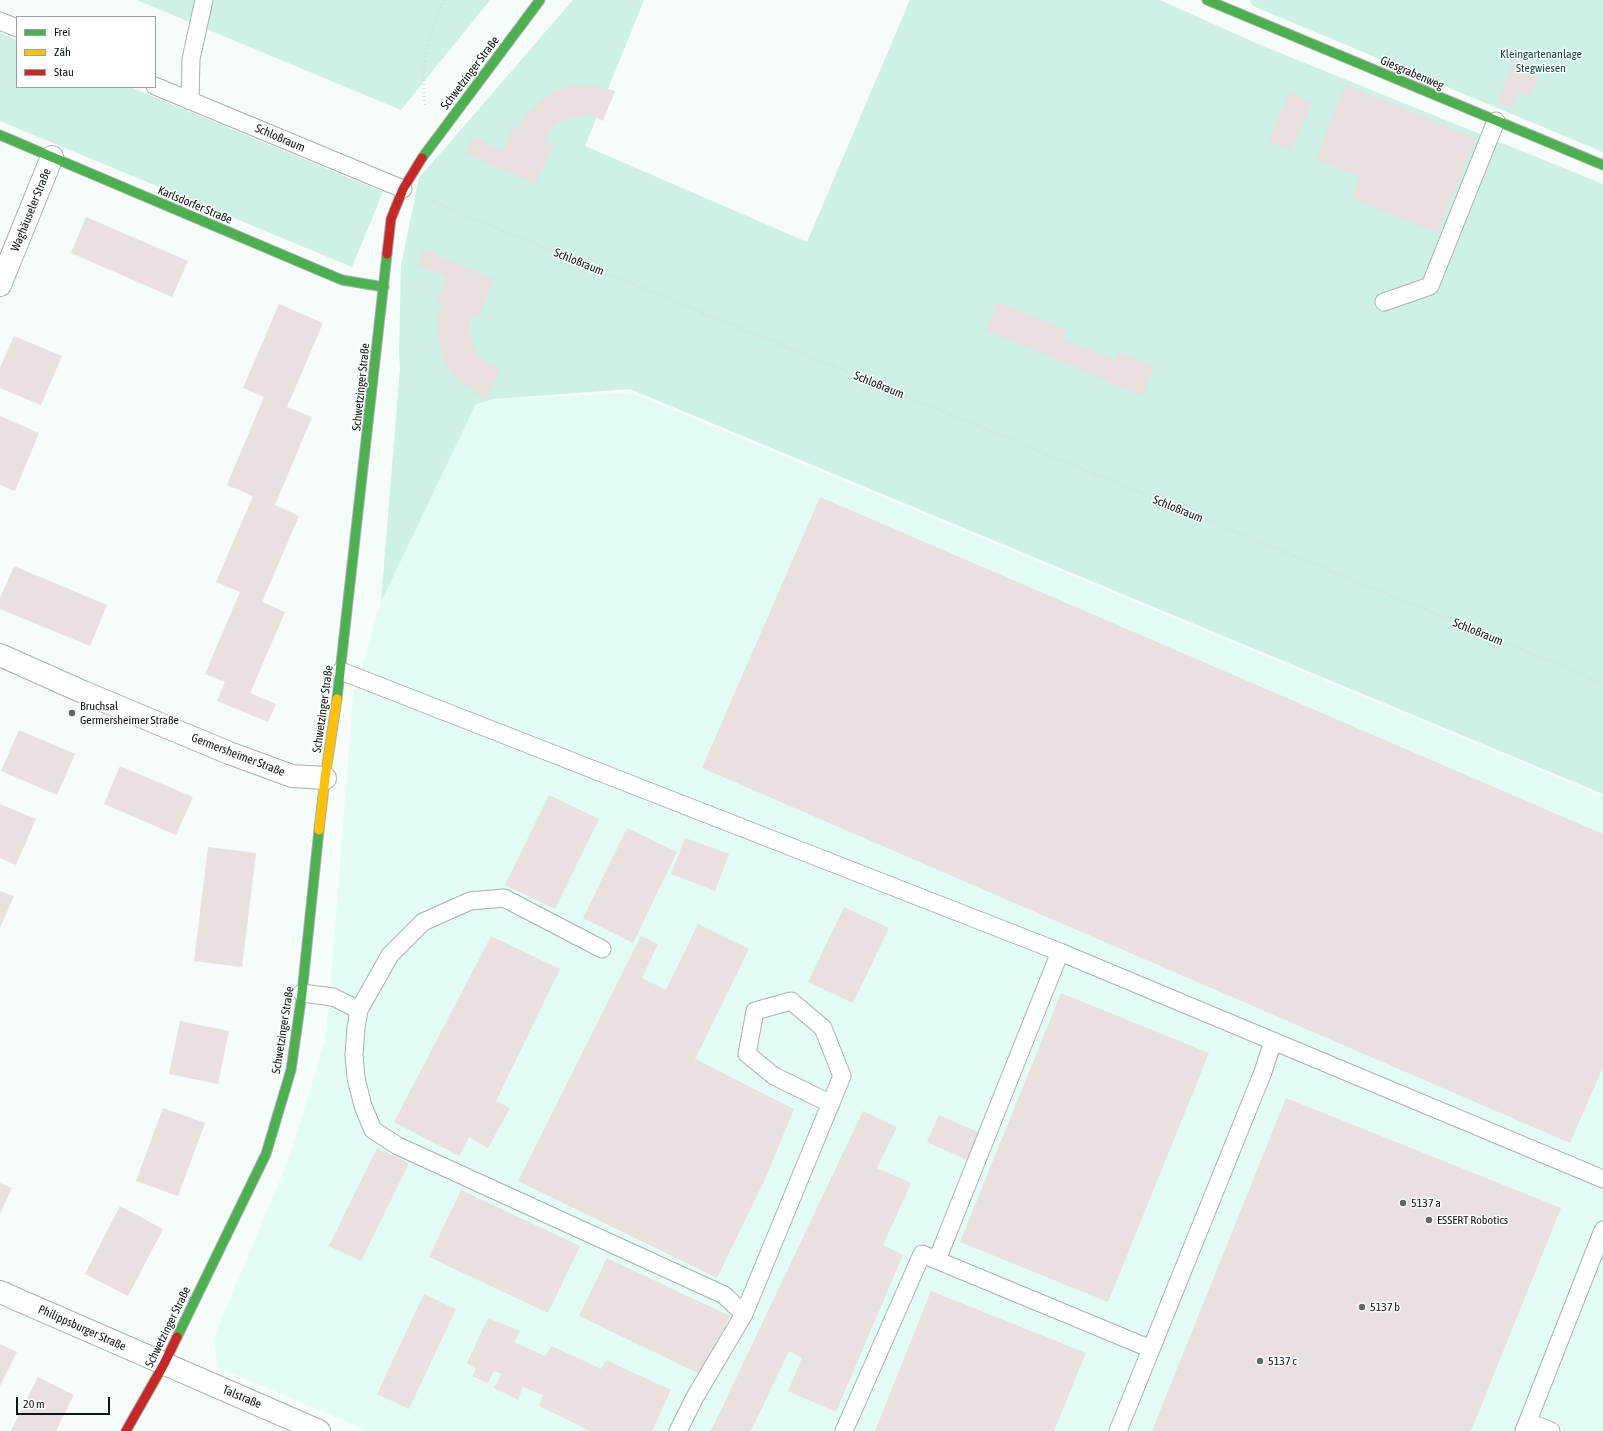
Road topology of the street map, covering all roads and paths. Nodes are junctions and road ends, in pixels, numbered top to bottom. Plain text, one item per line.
1 (204, 0) edge
2 (445, 0) edge
3 (540, 0) edge
4 (1211, 1) edge
5 (0, 21) edge
6 (16, 28) edge
7 (156, 86) edge
8 (190, 101) junction
9 (1496, 121) junction
10 (0, 135) edge
11 (429, 147) junction
12 (52, 157) junction
13 (1603, 165) edge
14 (403, 189) junction
15 (0, 285) edge
16 (384, 287) junction
17 (1384, 302) dead end
18 (2, 661) edge
19 (341, 671) junction
20 (1603, 684) edge
21 (325, 778) junction
22 (602, 949) dead end
23 (1060, 952) junction
24 (302, 993) junction
25 (359, 1010) junction
26 (1273, 1040) junction
27 (831, 1104) junction
28 (1603, 1179) edge
29 (1603, 1230) edge
30 (937, 1260) junction
31 (0, 1292) edge
32 (744, 1314) junction
33 (1151, 1349) junction
34 (164, 1364) junction
35 (1526, 1426) edge
36 (126, 1431) edge
37 (319, 1431) edge
38 (678, 1431) edge
39 (844, 1431) edge
40 (1118, 1431) edge
41 (1551, 1431) edge

1 - 8 lane
2 - 11 path
3 - 11 street, Schwetzinger Straße
4 - 9 street, Giesgrabenweg
5 - 6 lane
7 - 8 lane, Schloßraum
8 - 14 lane, Schloßraum
9 - 13 street, Giesgrabenweg
9 - 17 lane
10 - 12 street, Karlsdorfer Straße
11 - 14 street, Schwetzinger Straße
12 - 15 street, Waghäuseler Straße
12 - 16 street, Karlsdorfer Straße
14 - 16 street, Schwetzinger Straße
14 - 20 path, Schloßraum
16 - 19 street, Schwetzinger Straße
18 - 21 street, Germersheimer Straße
19 - 21 street, Schwetzinger Straße
19 - 23 lane
21 - 24 street, Schwetzinger Straße
22 - 25 lane
23 - 26 lane
23 - 30 lane
24 - 25 lane
24 - 34 street, Schwetzinger Straße
25 - 32 lane
26 - 28 lane
26 - 33 lane
27 - 27 lane
27 - 32 lane
29 - 35 lane
30 - 33 lane
30 - 39 lane
31 - 34 street, Philippsburger Straße
32 - 38 lane
33 - 40 lane
34 - 36 street, Schwetzinger Straße
34 - 37 street, Talstraße
35 - 41 lane

